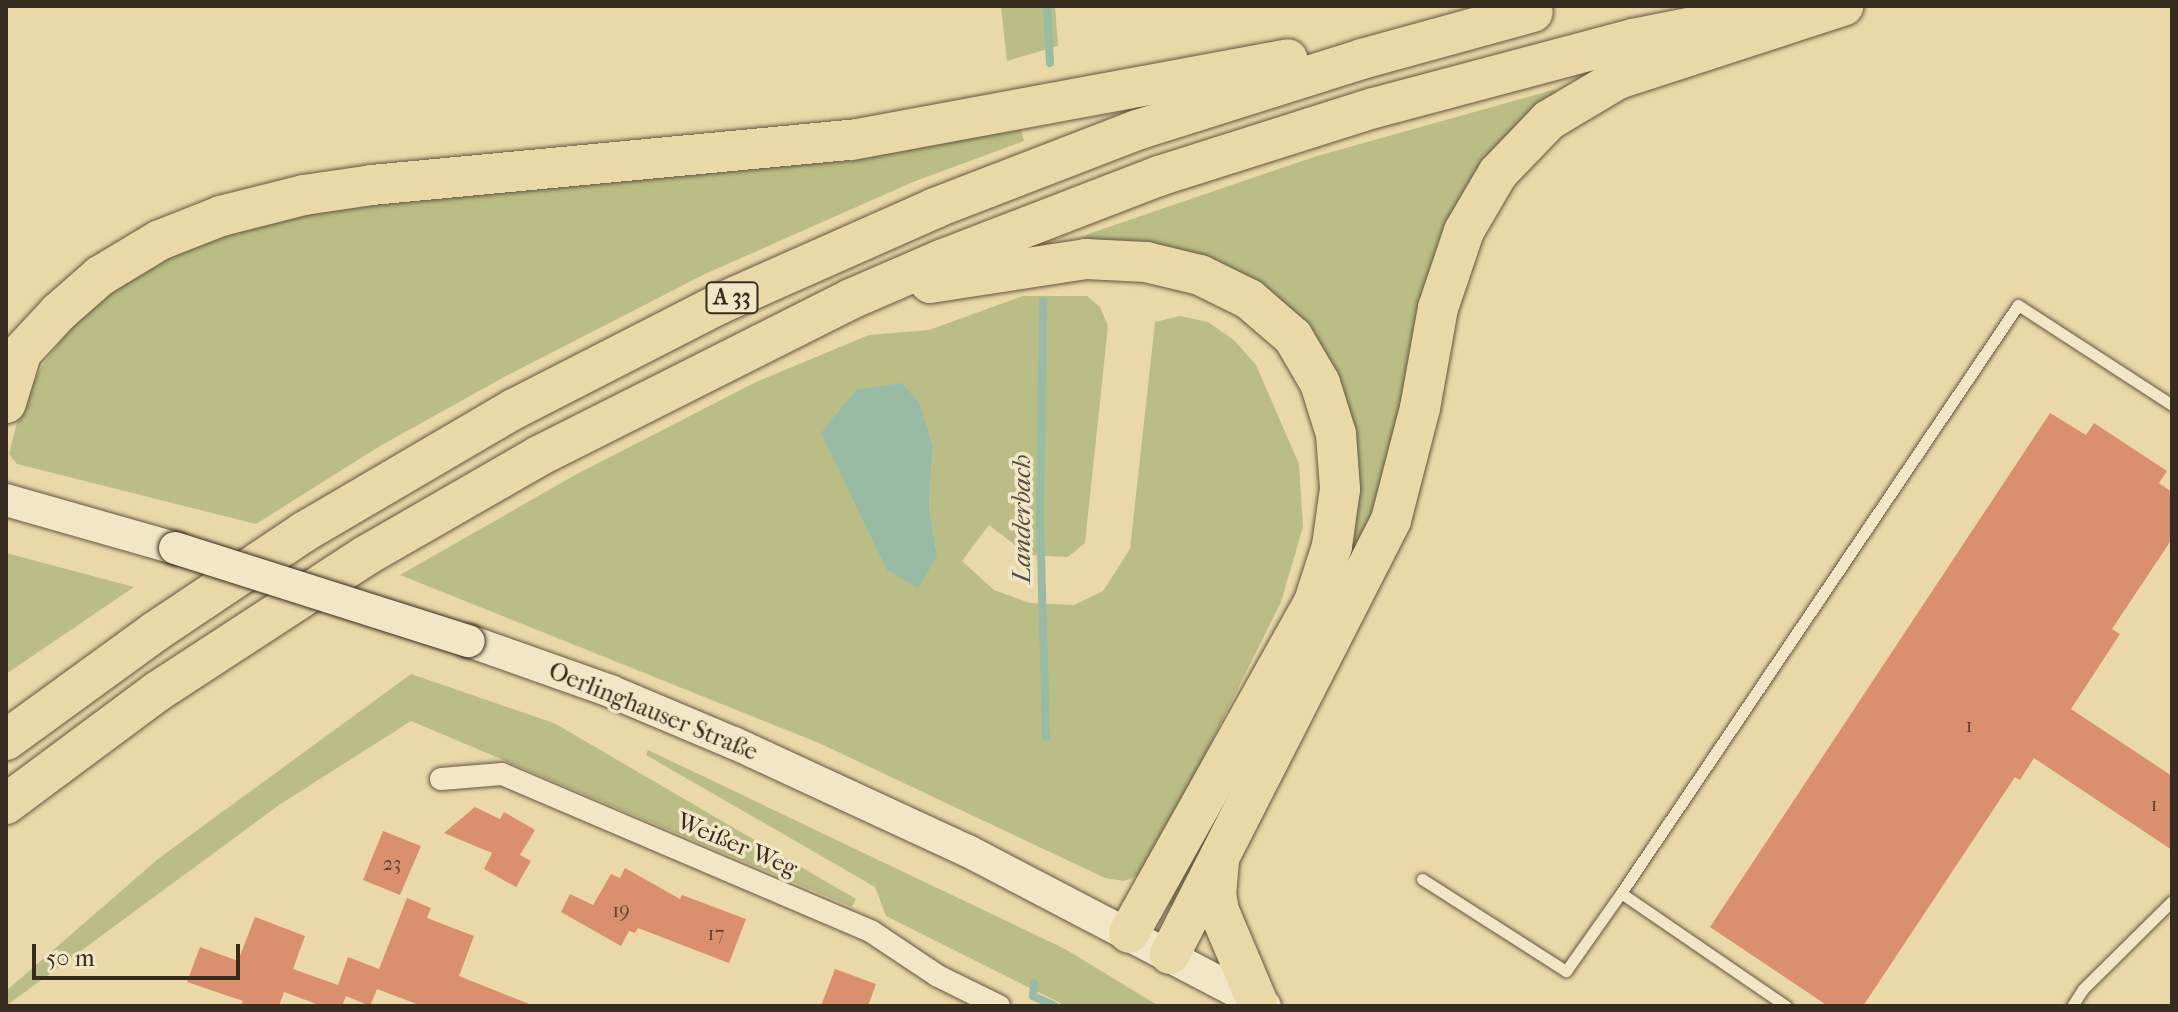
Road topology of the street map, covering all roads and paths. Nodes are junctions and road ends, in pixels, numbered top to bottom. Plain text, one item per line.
1 (1798, 6) edge
2 (1843, 6) edge
3 (1547, 9) edge
4 (851, 299) junction
5 (13, 363) edge
6 (6, 403) edge
7 (2172, 405) edge
8 (6, 500) edge
9 (6, 740) edge
10 (441, 779) dead end
11 (6, 804) edge
12 (1220, 857) junction
13 (1422, 879) dead end
14 (1621, 893) junction
15 (2172, 901) edge
16 (1129, 933) junction
17 (1170, 954) junction
18 (1262, 1003) edge
19 (999, 1006) edge
20 (1786, 1006) edge
21 (2072, 1006) edge

1 - 4 highway, A 33
2 - 12 highway
3 - 5 highway
3 - 9 highway, A 33
4 - 11 highway, A 33
4 - 16 highway
5 - 6 highway
7 - 14 lane
8 - 16 main road, Oerlinghauser Straße, bridge
10 - 19 street, Weißer Weg
12 - 17 highway
12 - 18 highway
13 - 14 lane
14 - 20 lane
15 - 21 lane
16 - 17 main road, Oerlinghauser Straße
17 - 18 main road, Oerlinghauser Straße

